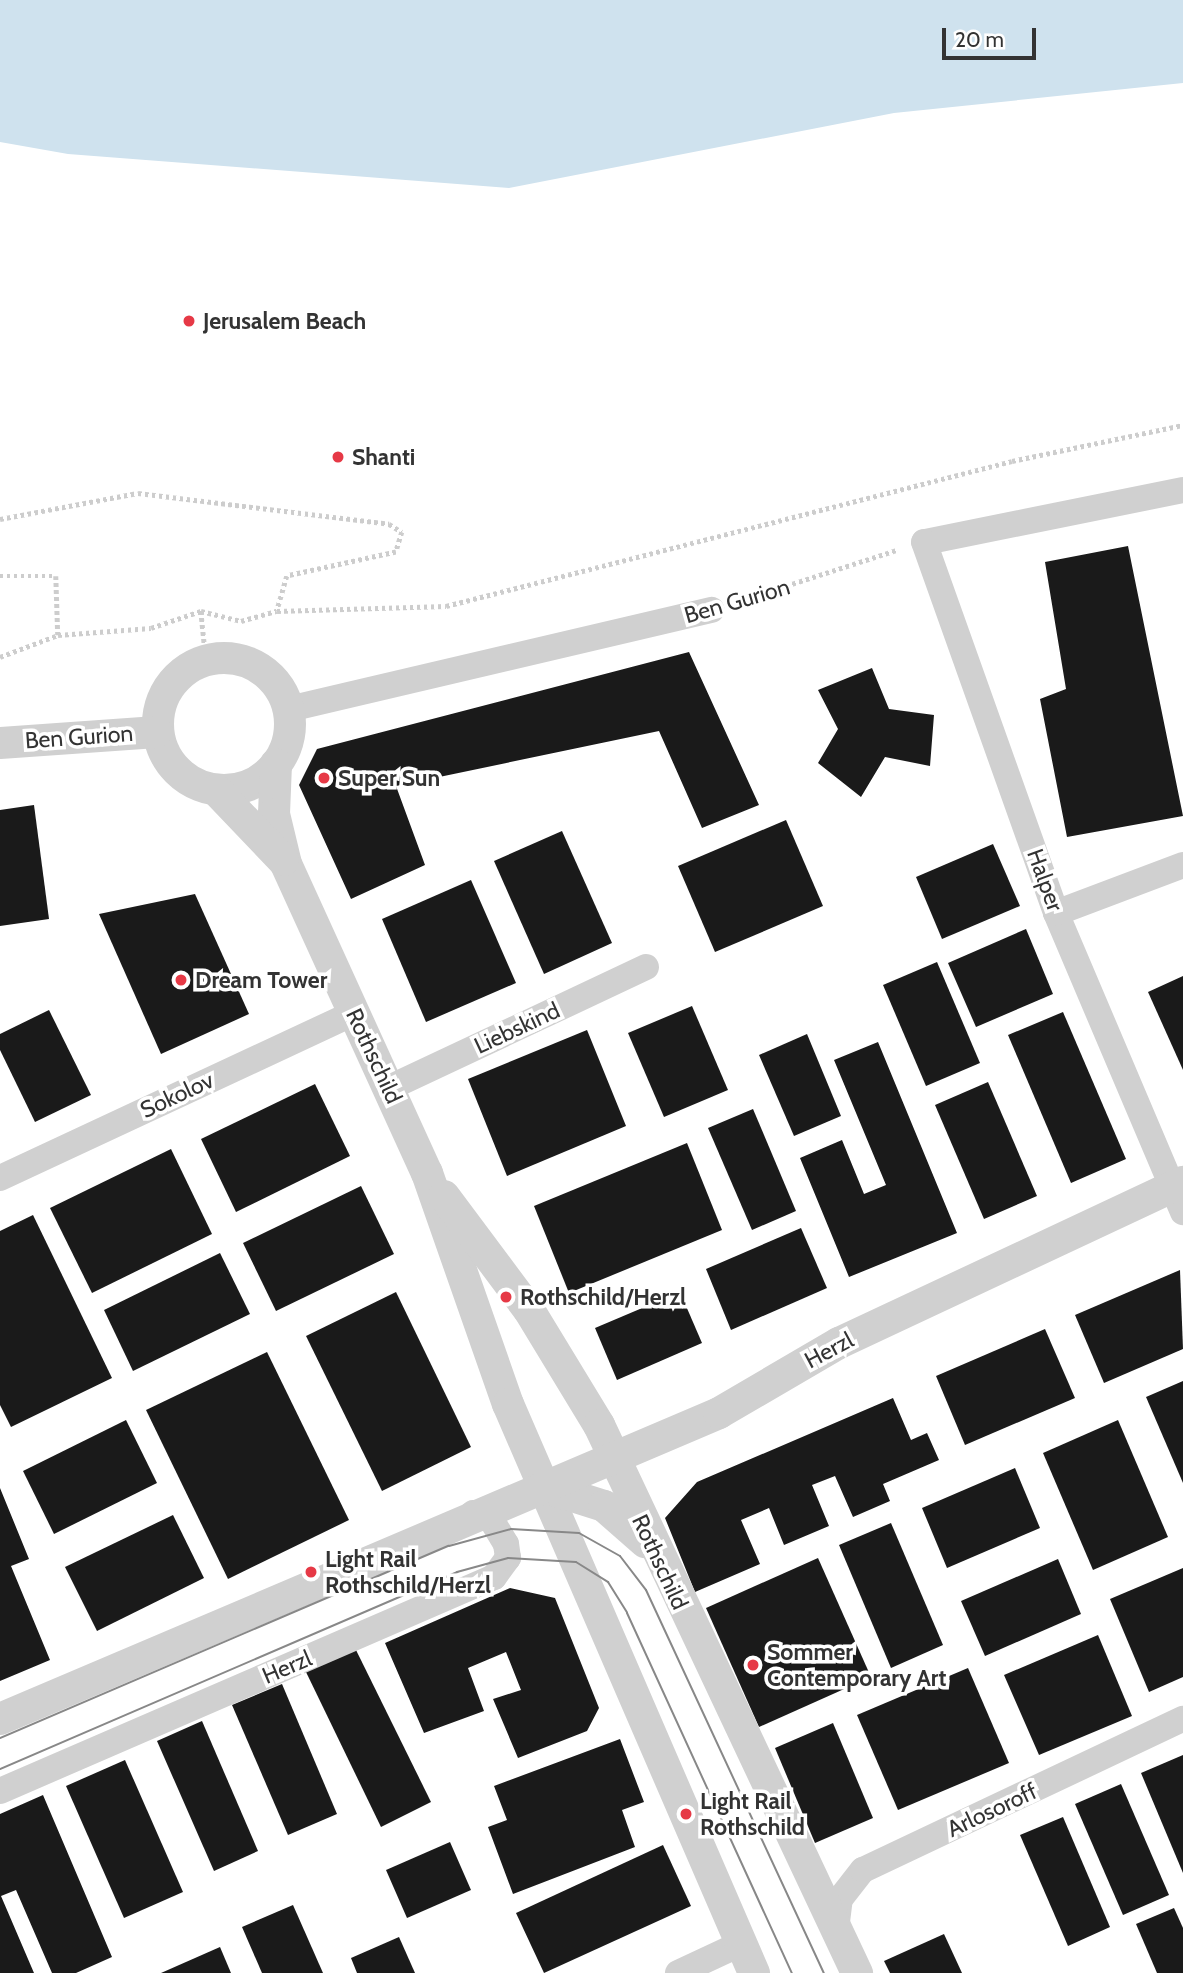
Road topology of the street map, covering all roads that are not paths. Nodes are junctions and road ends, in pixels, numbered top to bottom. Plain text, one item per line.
1 (1183, 490) edge
2 (712, 610) road end
3 (289, 709) junction
4 (157, 732) junction
5 (0, 743) edge
6 (276, 764) junction
7 (216, 790) junction
8 (286, 864) junction
9 (1183, 865) edge
10 (1056, 913) junction
11 (646, 967) dead end
12 (354, 1013) junction
13 (389, 1088) junction
14 (427, 1173) junction
15 (0, 1178) edge
16 (1179, 1193) edge
17 (615, 1460) junction
18 (544, 1487) junction
19 (473, 1513) junction
20 (655, 1553) junction
21 (0, 1719) edge
22 (1183, 1719) edge
23 (0, 1791) edge
24 (836, 1930) junction
25 (740, 1944) junction
26 (678, 1973) edge
27 (754, 1973) edge
28 (857, 1973) edge

1 - 10 street, Halper
2 - 3 street, Ben Gurion
3 - 4 street
3 - 6 street
4 - 5 street, Ben Gurion
4 - 7 street
6 - 7 street
6 - 8 street, Rothschild
7 - 8 street, Rothschild
8 - 12 street, Rothschild
9 - 10 street
10 - 16 street, Halper
11 - 13 street, Liebskind
12 - 13 street, Rothschild
12 - 15 street, Sokolov
13 - 14 street, Rothschild
14 - 17 street, Rothschild
14 - 18 street, Rothschild
16 - 17 street, Herzl
17 - 18 street, Herzl
17 - 20 street, Rothschild
18 - 19 street, Herzl
18 - 20 street
18 - 25 street, Rothschild
19 - 21 street, Herzl
19 - 23 street, Herzl
20 - 24 street, Rothschild
22 - 24 street, Arlosoroff
24 - 28 street, Rothschild
25 - 26 street
25 - 27 street, Rothschild

